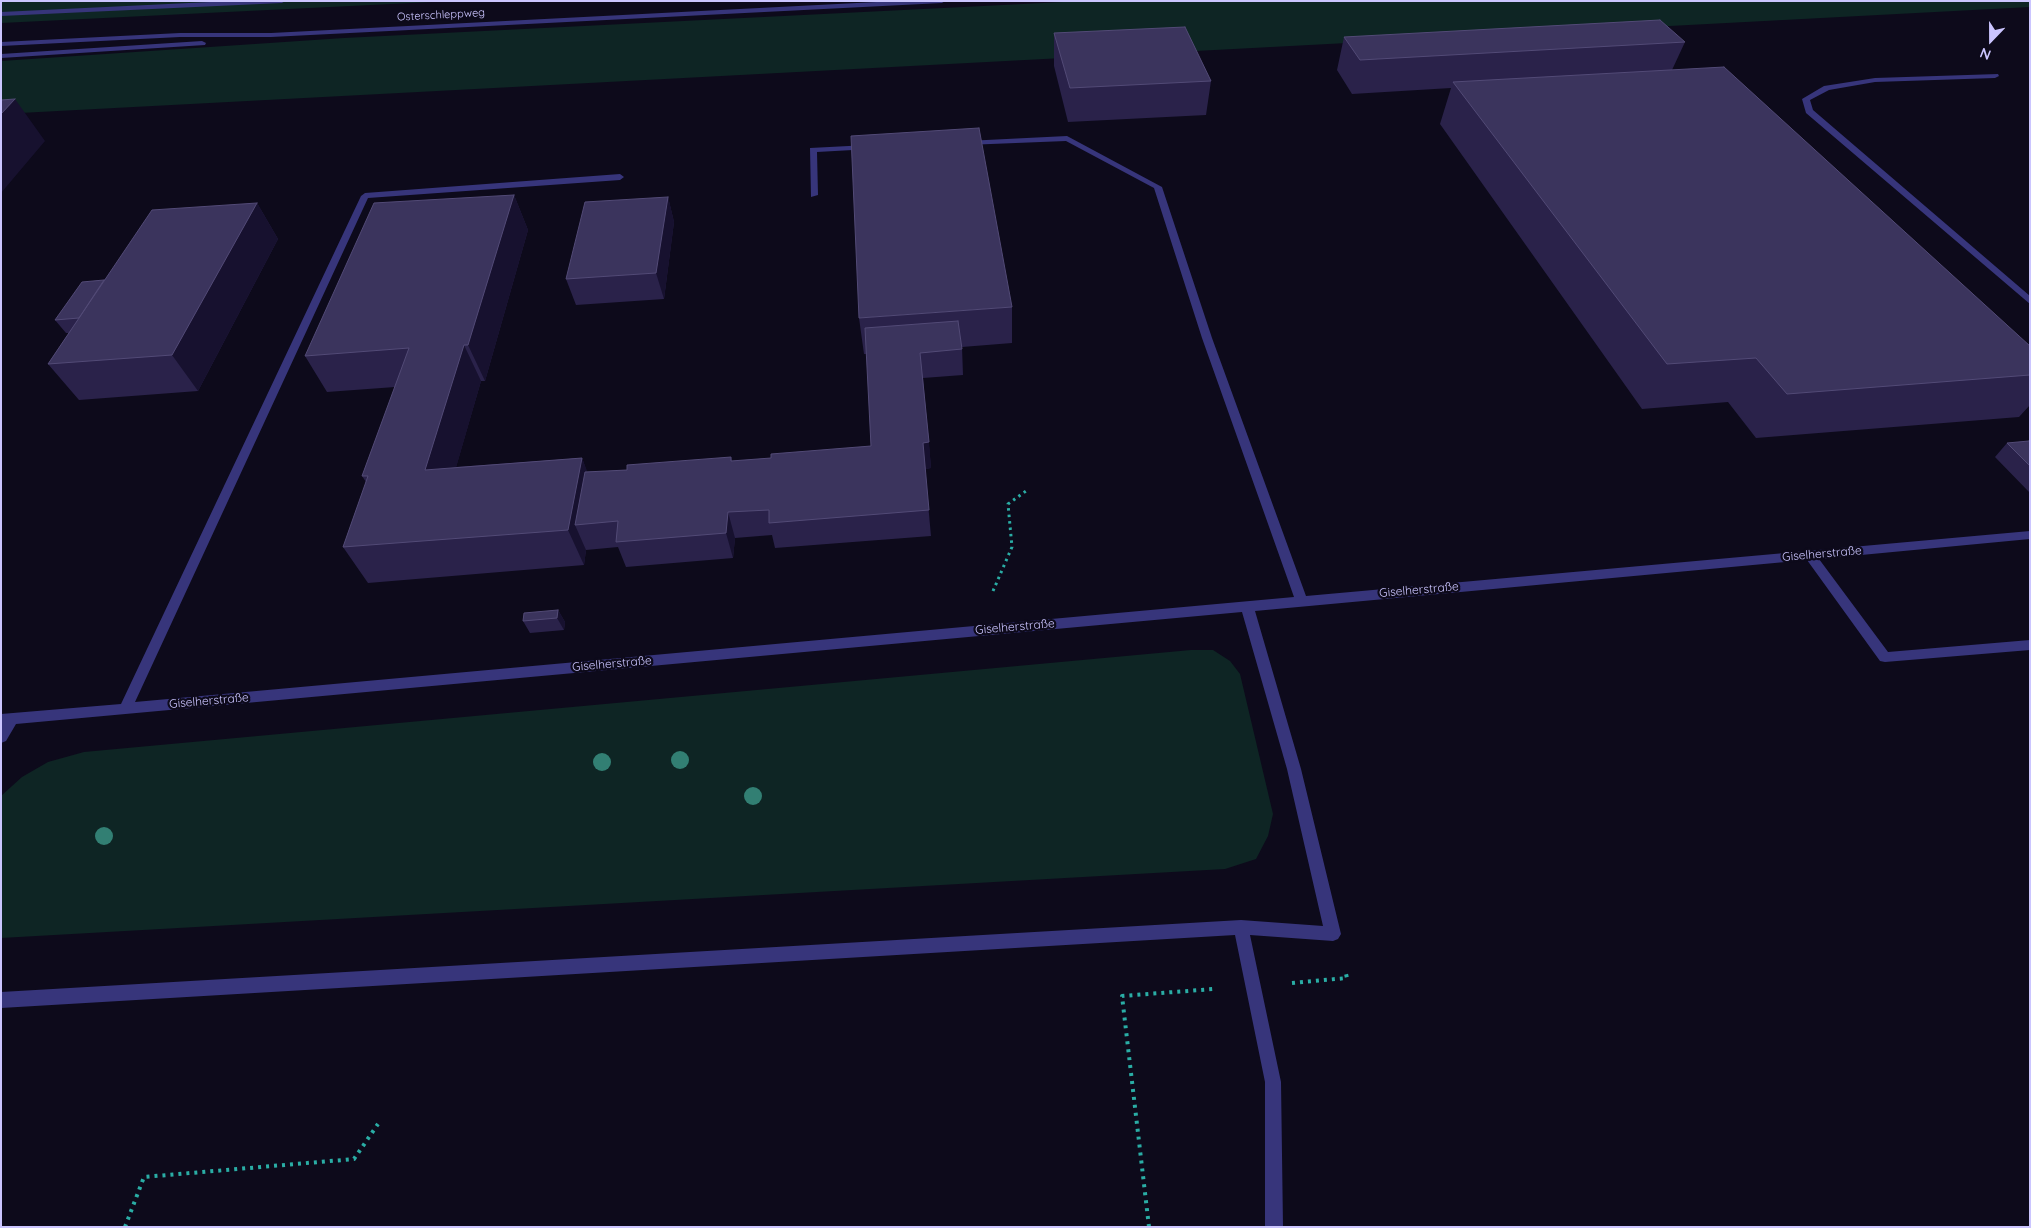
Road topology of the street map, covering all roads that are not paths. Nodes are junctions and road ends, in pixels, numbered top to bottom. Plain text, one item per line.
1 (282, 1) edge
2 (942, 1) edge
3 (1, 14) edge
4 (271, 35) junction
5 (1, 44) edge
6 (1, 56) edge
7 (1995, 76) dead end
8 (960, 143) edge
9 (882, 147) edge
10 (620, 177) dead end
11 (814, 195) dead end
12 (2030, 301) edge
13 (2030, 535) edge
14 (1810, 555) junction
15 (1302, 601) junction
16 (1247, 606) junction
17 (2030, 645) edge
18 (125, 708) junction
19 (6, 719) edge
20 (1, 738) edge
21 (1241, 927) junction
22 (1, 1000) edge
23 (1274, 1227) edge

1 - 3 street
2 - 4 street, Osterschleppweg
4 - 5 street, Osterschleppweg
4 - 6 street, Osterschleppweg
7 - 12 street
8 - 15 street
9 - 11 street
10 - 18 street
13 - 14 street, Giselherstraße
14 - 15 street, Giselherstraße
14 - 17 street
15 - 16 street, Giselherstraße
16 - 18 street, Giselherstraße
16 - 21 street
18 - 19 street, Giselherstraße
19 - 20 street
21 - 22 street
21 - 23 street

